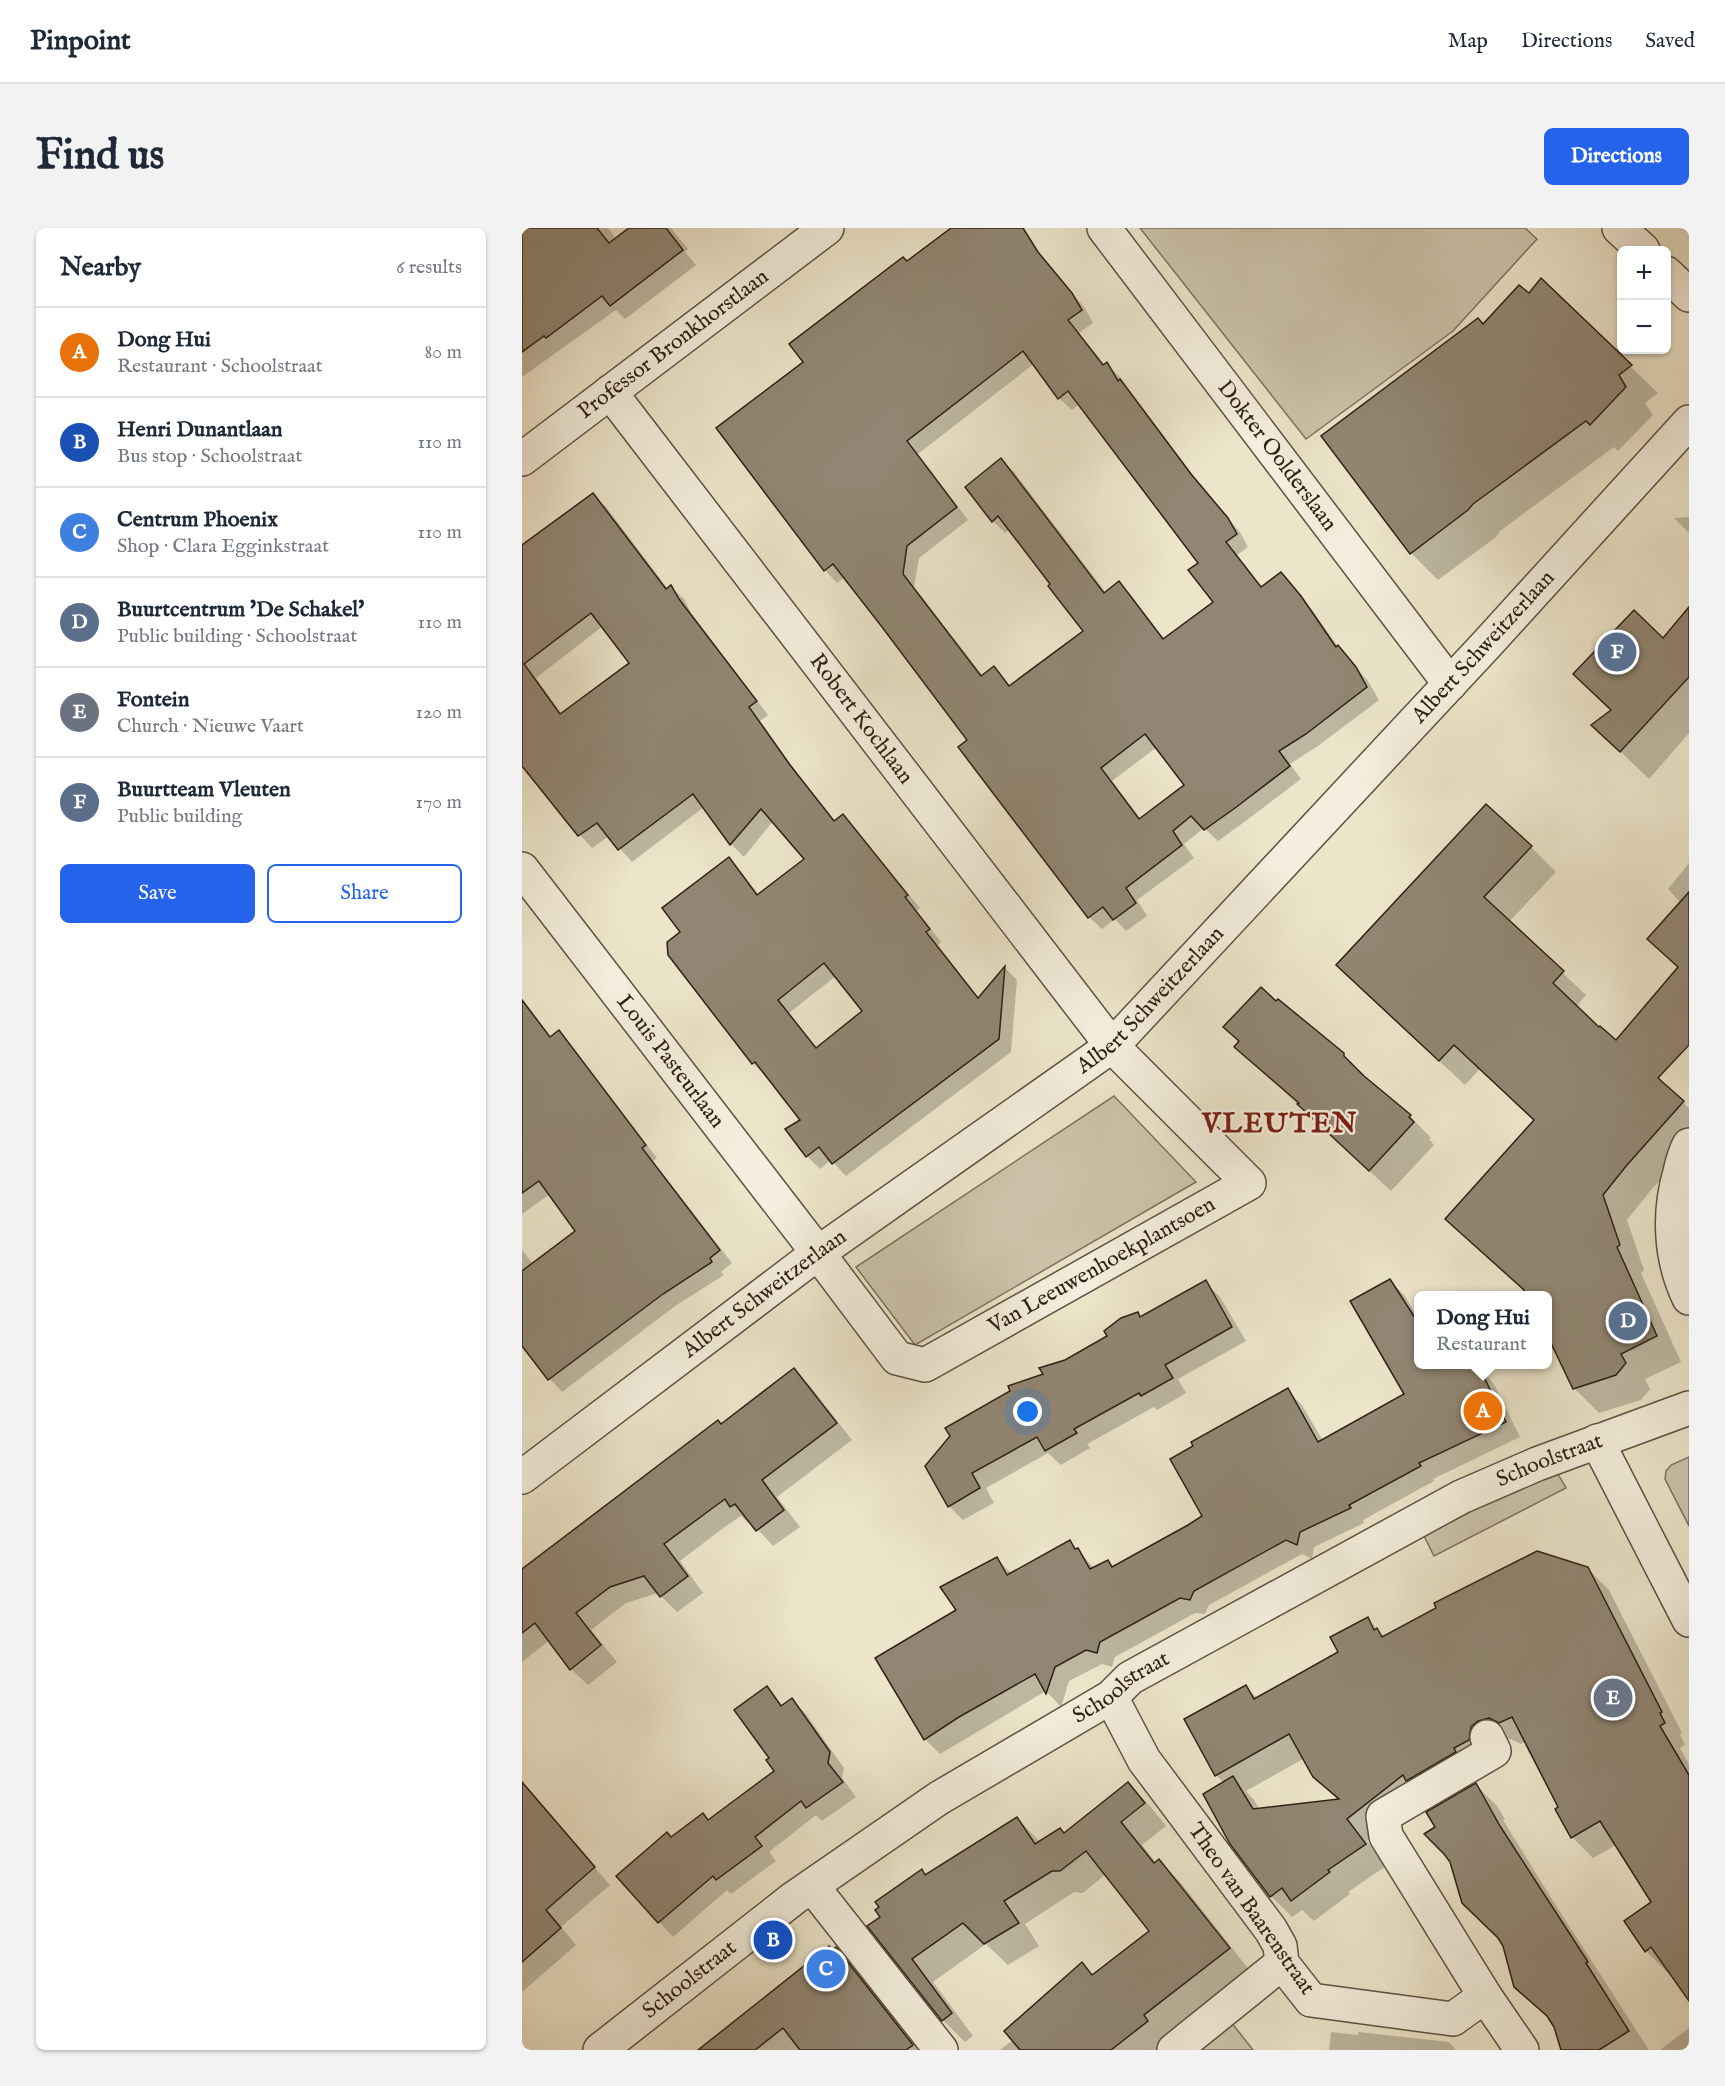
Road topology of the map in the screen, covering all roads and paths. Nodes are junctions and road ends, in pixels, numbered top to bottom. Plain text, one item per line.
1 (827, 228) edge
2 (1104, 228) edge
3 (1619, 228) edge
4 (1639, 246) edge
5 (1671, 278) edge
6 (1689, 295) edge
7 (610, 392) junction
8 (1689, 422) edge
9 (522, 459) edge
10 (1450, 684) junction
11 (522, 870) edge
12 (1112, 1046) junction
13 (1689, 1145) edge
14 (818, 1253) junction
15 (1689, 1298) edge
16 (1689, 1408) edge
17 (1597, 1441) junction
18 (524, 1470) edge
19 (1689, 1620) edge
20 (1111, 1697) junction
21 (1487, 1737) dead end
22 (812, 1886) junction
23 (1282, 1963) junction
24 (1485, 1996) junction
25 (600, 2050) edge
26 (941, 2050) edge
27 (1174, 2050) edge
28 (1522, 2050) edge

1 - 7 street, Professor Bronkhorstlaan
2 - 10 street, Dokter Oolderslaan
3 - 4 street
5 - 6 street
7 - 9 street, Professor Bronkhorstlaan
7 - 12 street, Robert Kochlaan
8 - 10 street, Albert Schweitzerlaan
10 - 12 street, Albert Schweitzerlaan
11 - 14 street, Louis Pasteurlaan
12 - 14 street, Albert Schweitzerlaan
12 - 14 street, Van Leeuwenhoekplantsoen
13 - 15 street
14 - 18 street, Albert Schweitzerlaan
16 - 17 street, Schoolstraat
17 - 19 street
17 - 20 street, Schoolstraat
20 - 22 street, Schoolstraat
20 - 23 street, Theo van Baarenstraat
21 - 24 street
22 - 25 street, Schoolstraat
22 - 26 street
23 - 24 street, Theo van Baarenstraat
23 - 27 street
24 - 28 street

